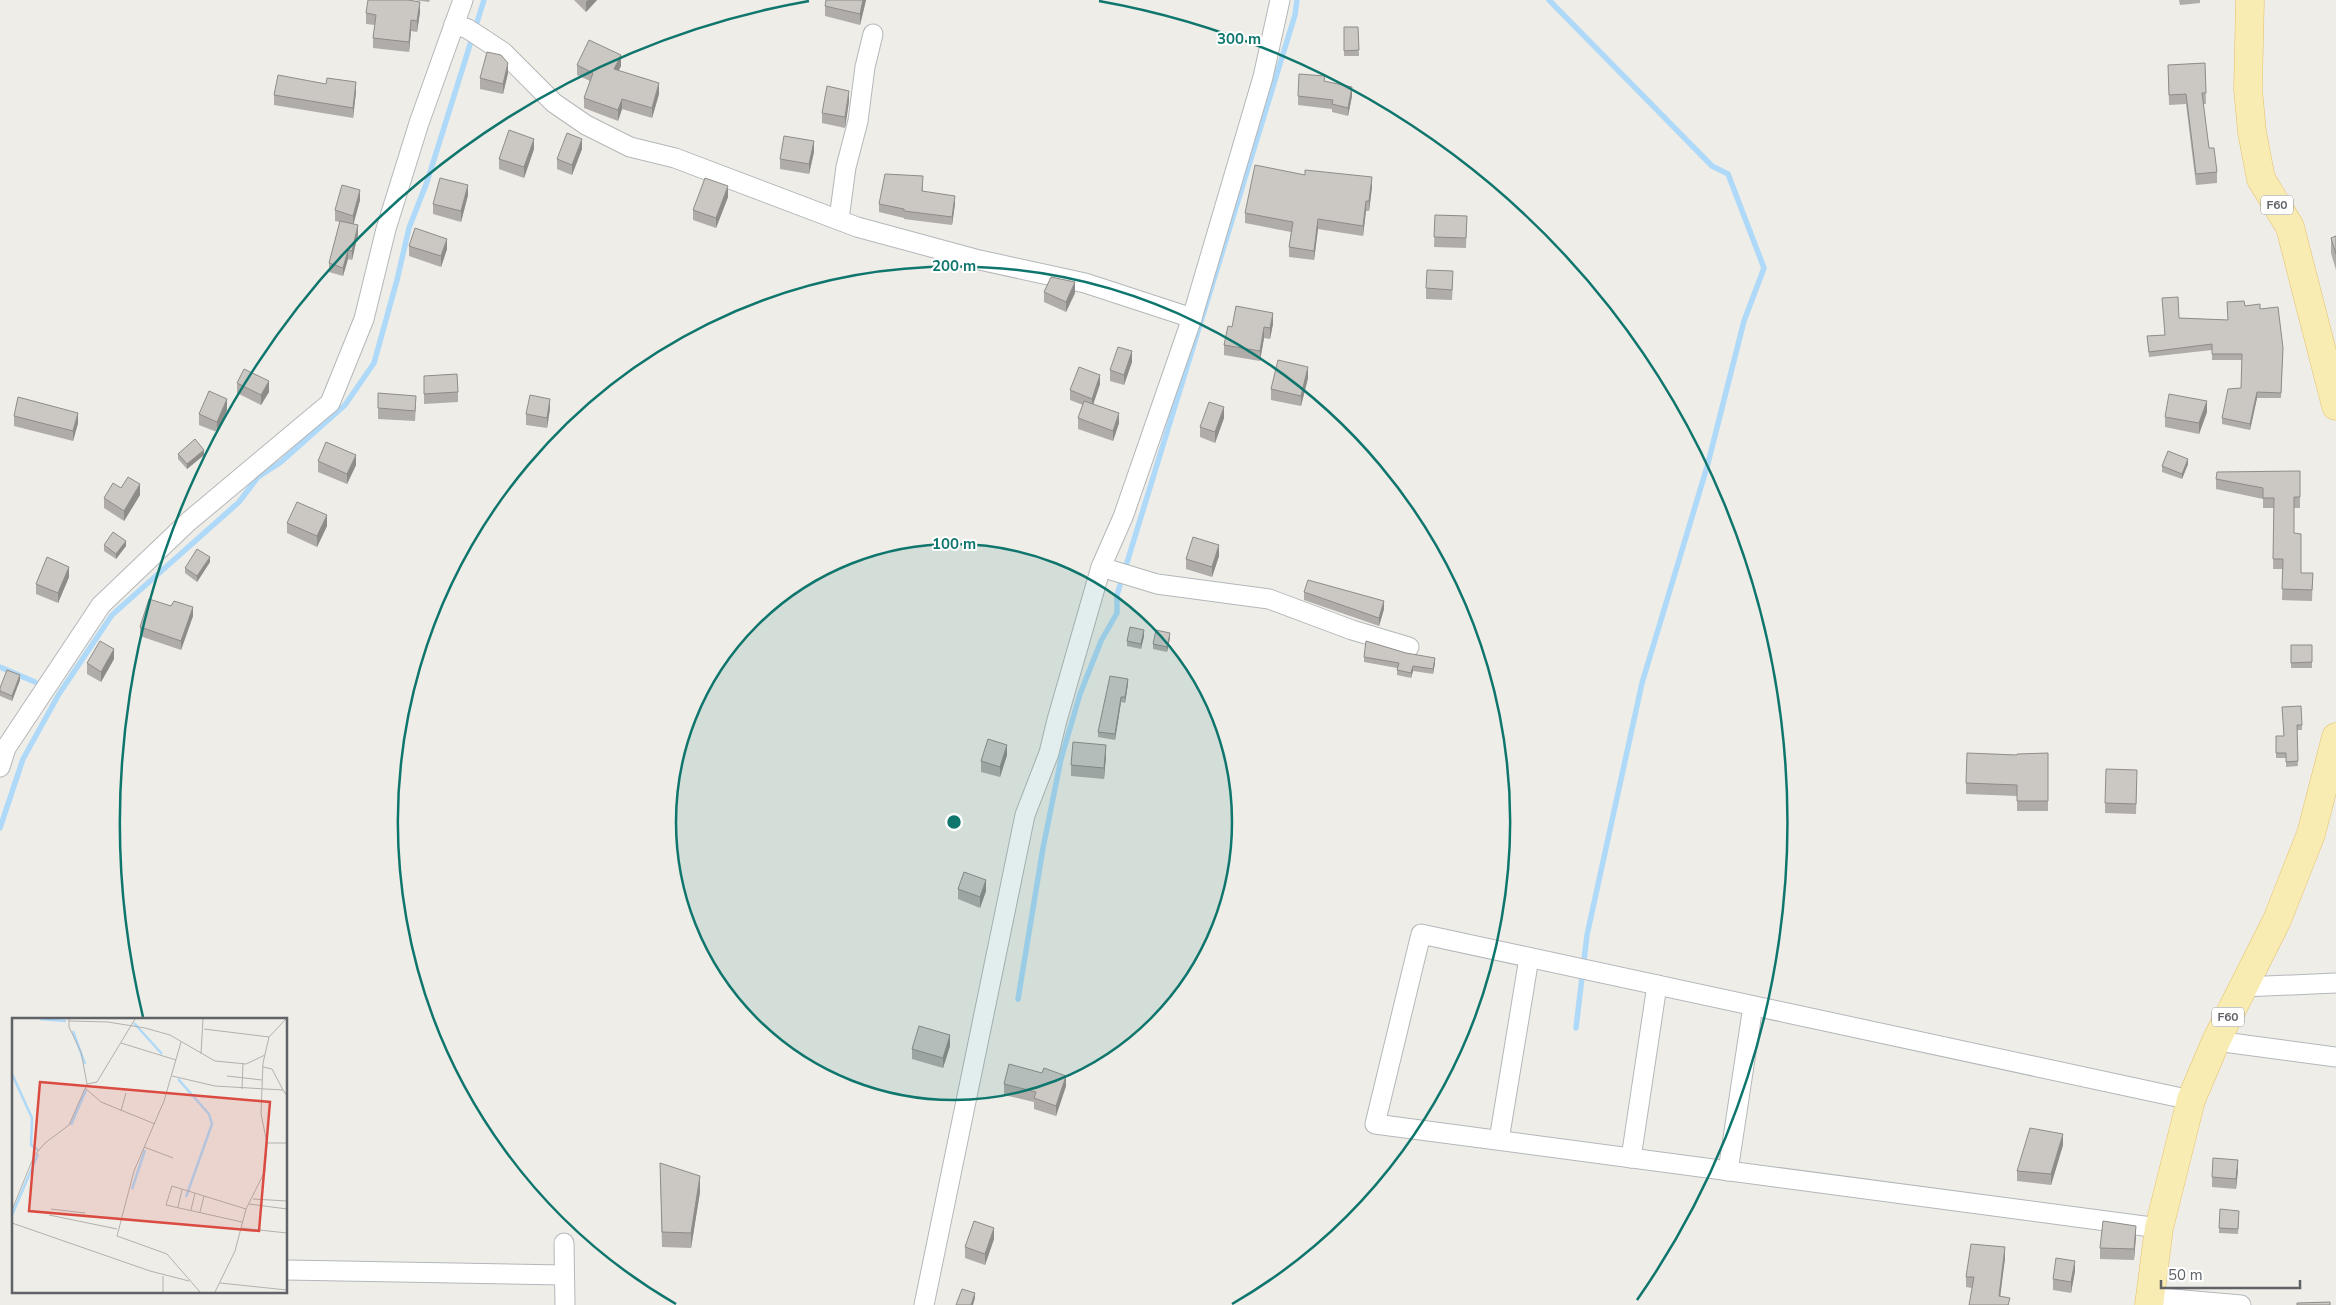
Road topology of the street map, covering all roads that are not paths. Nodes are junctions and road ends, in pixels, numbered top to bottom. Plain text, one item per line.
1 (463, 0) edge
2 (1280, 0) edge
3 (2250, 0) edge
4 (454, 24) junction
5 (874, 34) dead end
6 (839, 219) junction
7 (1192, 318) junction
8 (2336, 406) edge
9 (1101, 568) junction
10 (1409, 647) dead end
11 (2336, 737) edge
12 (0, 767) edge
13 (1529, 958) junction
14 (2336, 984) edge
15 (1657, 985) junction
16 (2243, 987) junction
17 (1753, 1006) junction
18 (2216, 1041) junction
19 (2336, 1057) edge
20 (2191, 1100) junction
21 (1498, 1140) junction
22 (1631, 1158) junction
23 (1728, 1171) junction
24 (2159, 1228) junction
25 (564, 1243) dead end
26 (288, 1270) edge
27 (564, 1276) junction
28 (2149, 1301) edge
29 (565, 1305) edge
30 (924, 1305) edge
31 (2241, 1305) edge

1 - 4 street
2 - 7 street
3 - 8 main road, F60
4 - 6 street
4 - 12 street
5 - 6 street
6 - 7 street
7 - 9 street
9 - 10 street
9 - 30 street
11 - 16 main road, F60
13 - 15 street
13 - 21 street
13 - 21 street
14 - 16 street
15 - 17 street
15 - 22 street
16 - 18 main road, F60
17 - 20 street
17 - 23 street
18 - 19 street
18 - 20 main road, F60
20 - 24 main road, F60
21 - 22 street
22 - 23 street
23 - 24 street
24 - 28 main road, F60
25 - 27 street
26 - 27 street
27 - 29 street
28 - 31 street

